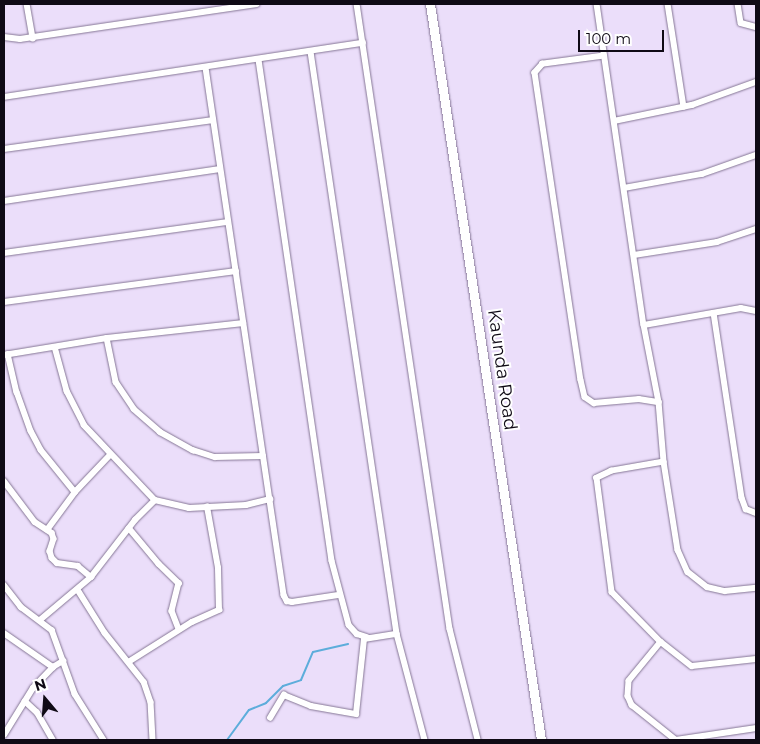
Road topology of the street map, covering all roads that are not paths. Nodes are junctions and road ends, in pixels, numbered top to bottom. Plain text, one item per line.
1 (27, 4) edge
2 (256, 4) edge
3 (357, 4) edge
4 (430, 4) edge
5 (597, 4) edge
6 (668, 4) edge
7 (738, 4) edge
8 (756, 26) edge
9 (4, 37) edge
10 (32, 38) junction
11 (363, 43) junction
12 (311, 52) junction
13 (604, 56) junction
14 (259, 60) junction
15 (206, 68) junction
16 (756, 82) edge
17 (4, 98) edge
18 (684, 107) junction
19 (212, 120) junction
20 (614, 121) junction
21 (4, 149) edge
22 (756, 155) edge
23 (220, 169) junction
24 (624, 188) junction
25 (4, 201) edge
26 (228, 222) junction
27 (756, 229) edge
28 (4, 253) edge
29 (634, 256) junction
30 (236, 271) junction
31 (4, 302) edge
32 (756, 311) edge
33 (714, 313) junction
34 (243, 323) junction
35 (644, 325) junction
36 (107, 338) junction
37 (55, 347) junction
38 (6, 354) edge
39 (659, 402) junction
40 (110, 456) junction
41 (263, 456) junction
42 (664, 462) junction
43 (4, 482) edge
44 (75, 492) junction
45 (270, 499) junction
46 (155, 500) junction
47 (207, 507) junction
48 (756, 513) edge
49 (129, 528) junction
50 (47, 530) junction
51 (91, 577) junction
52 (4, 585) edge
53 (756, 588) edge
54 (78, 590) junction
55 (339, 596) junction
56 (40, 620) junction
57 (179, 629) junction
58 (397, 634) junction
59 (6, 635) edge
60 (367, 637) junction
61 (660, 642) junction
62 (4, 644) edge
63 (756, 659) edge
64 (63, 661) junction
65 (130, 661) junction
66 (53, 666) junction
67 (25, 701) junction
68 (270, 718) dead end
69 (756, 728) edge
70 (4, 735) edge
71 (53, 740) edge
72 (104, 740) edge
73 (153, 740) edge
74 (425, 740) edge
75 (478, 740) edge
76 (541, 740) edge

1 - 10 street
2 - 10 street
3 - 11 street
4 - 76 street, Kaunda Road
5 - 13 street
6 - 18 street
7 - 8 street
9 - 10 street
11 - 12 street
11 - 75 street
12 - 14 street
12 - 58 street
13 - 20 street
13 - 39 street
14 - 15 street
14 - 55 street
15 - 17 street
15 - 19 street
16 - 18 street
18 - 20 street
19 - 21 street
19 - 23 street
20 - 24 street
22 - 24 street
23 - 25 street
23 - 26 street
24 - 29 street
26 - 28 street
26 - 30 street
27 - 29 street
29 - 35 street
30 - 31 street
30 - 34 street
32 - 33 street
33 - 35 street
33 - 48 street
34 - 36 street
34 - 41 street
35 - 39 street
36 - 37 street
36 - 41 street
37 - 38 street
37 - 40 street
38 - 44 street
39 - 42 street
40 - 44 street
40 - 46 street
41 - 45 street
42 - 53 street
42 - 61 street
43 - 50 street
44 - 50 street
45 - 47 street
45 - 55 street
46 - 47 street
46 - 49 street
47 - 57 street
49 - 51 street
49 - 57 street
50 - 51 street
51 - 54 street
52 - 56 street
54 - 56 street
54 - 65 street
55 - 60 street
56 - 64 street
57 - 65 street
58 - 60 street
58 - 74 street
59 - 62 street
59 - 66 street
60 - 68 street
61 - 63 street
61 - 69 street
64 - 66 street
64 - 72 street
65 - 73 street
66 - 67 street
67 - 70 street
67 - 71 street

